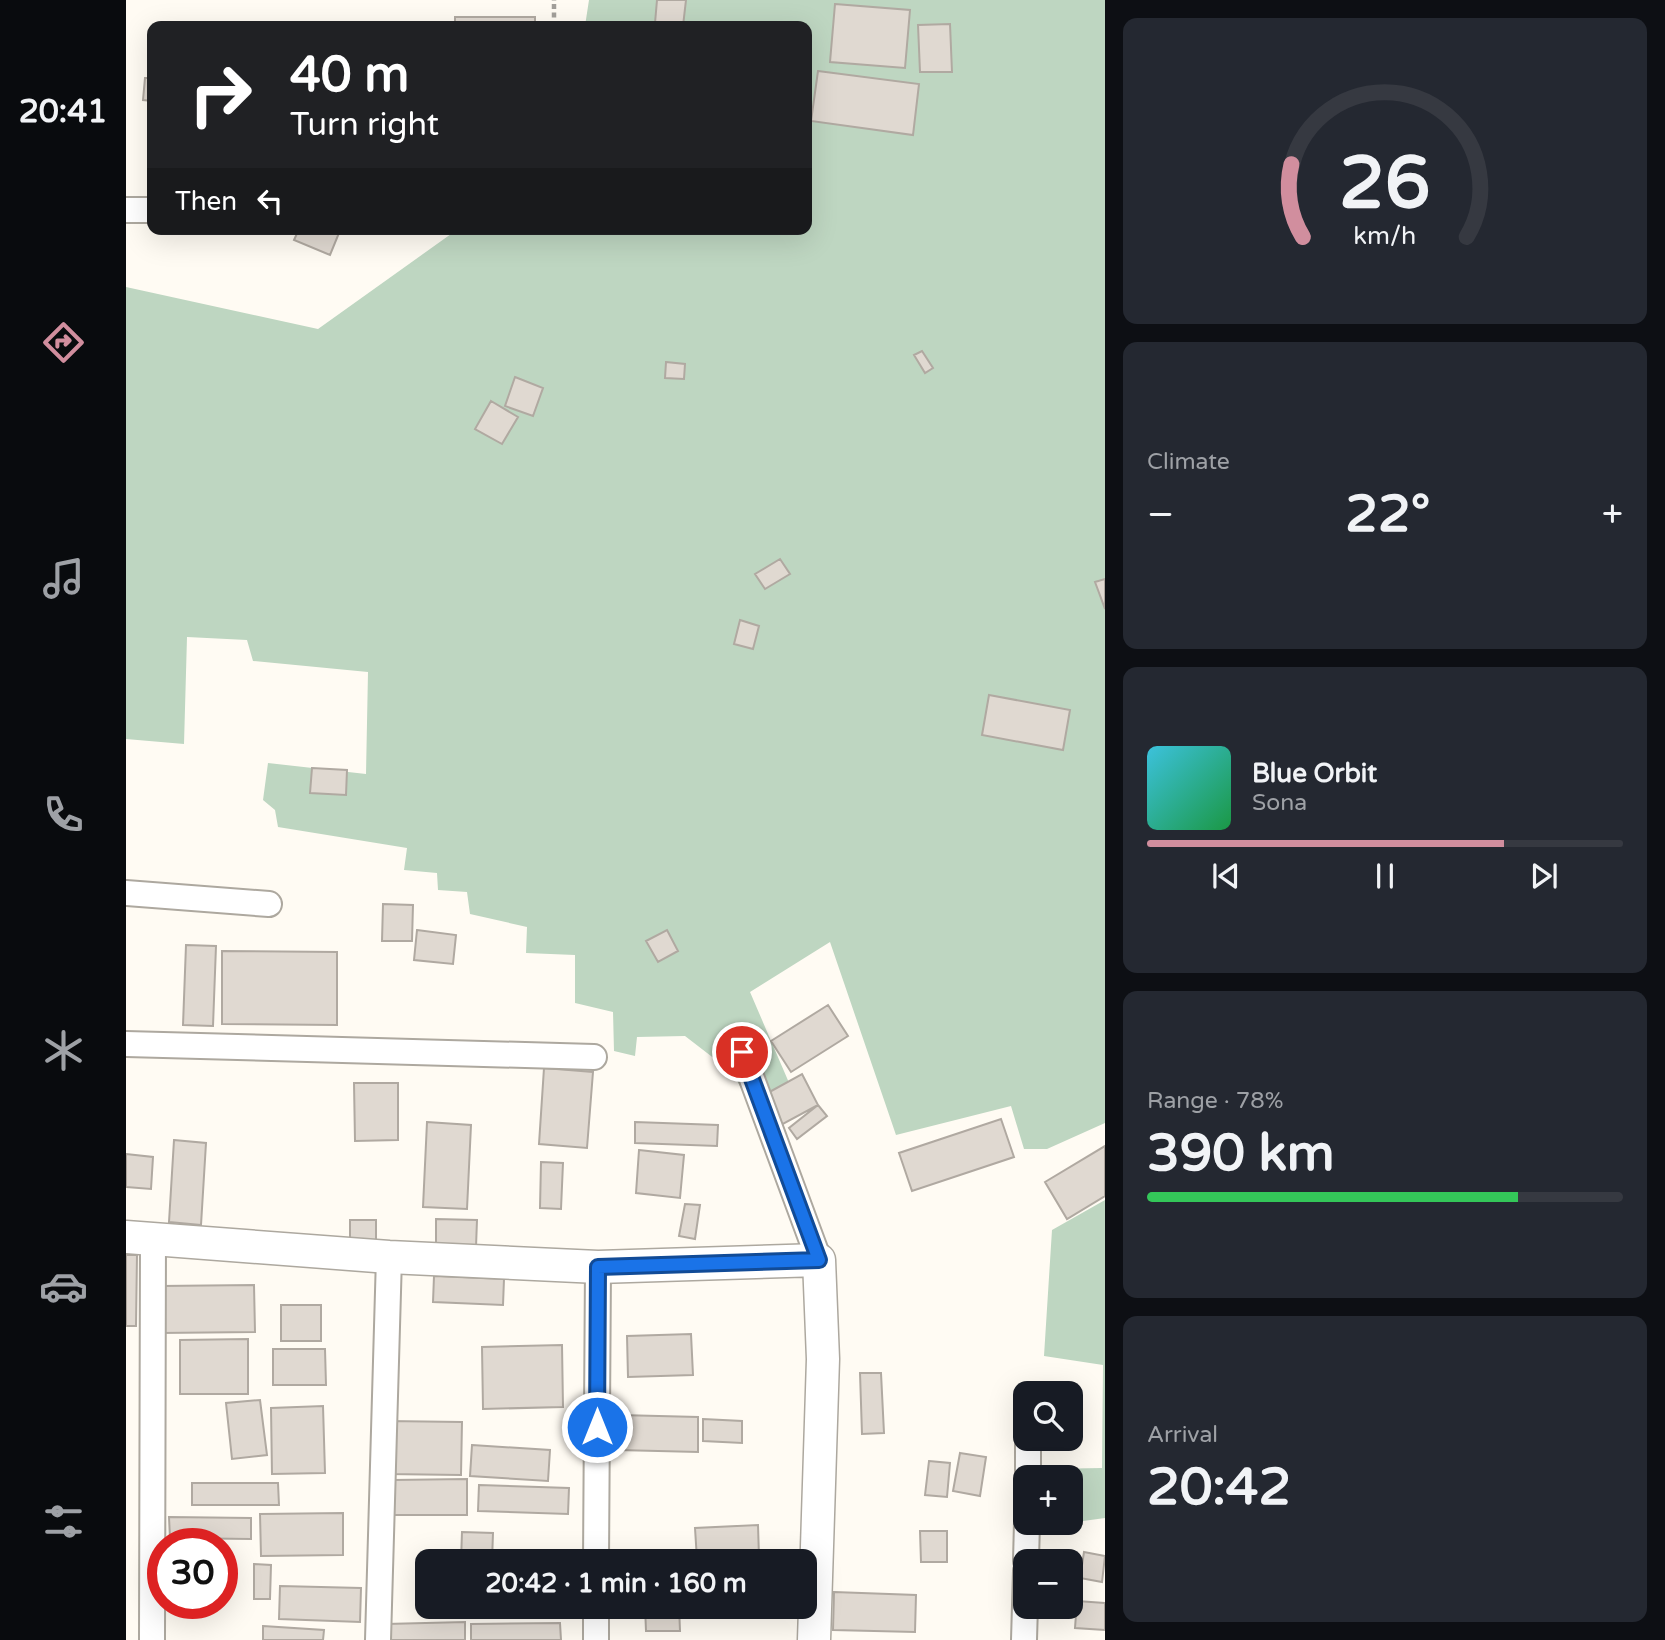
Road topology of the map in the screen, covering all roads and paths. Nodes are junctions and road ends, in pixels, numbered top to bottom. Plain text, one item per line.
1 (554, 0) edge
2 (554, 21) edge
3 (126, 893) edge
4 (269, 904) dead end
5 (126, 1044) edge
6 (742, 1052) dead end
7 (594, 1058) dead end
8 (139, 1237) edge
9 (389, 1257) junction
10 (819, 1260) junction
11 (598, 1267) junction
12 (596, 1549) edge
13 (596, 1619) edge
14 (1025, 1619) edge
15 (152, 1640) edge
16 (378, 1640) edge
17 (596, 1640) edge
18 (814, 1640) edge
19 (1024, 1640) edge

1 - 2 path
3 - 4 street
5 - 7 street
6 - 10 street
8 - 9 street
8 - 15 street
9 - 11 street
9 - 16 street
10 - 11 street
10 - 18 street
11 - 12 street
13 - 17 street
14 - 19 street

